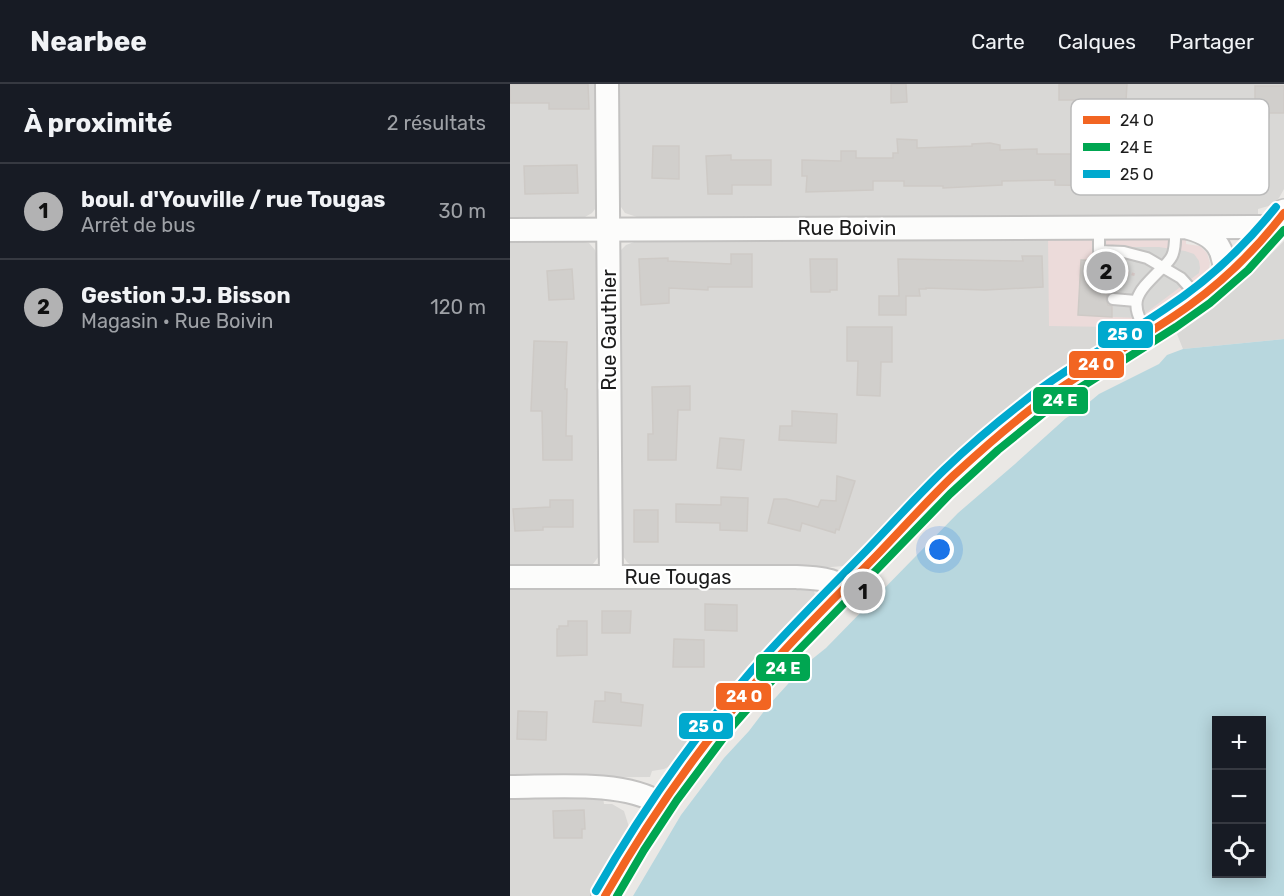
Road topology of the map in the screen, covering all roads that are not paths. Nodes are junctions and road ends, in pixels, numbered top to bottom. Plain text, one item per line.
1 (608, 84) edge
2 (1278, 221) edge
3 (1099, 227) junction
4 (1180, 227) junction
5 (510, 230) edge
6 (609, 230) junction
7 (1163, 267) junction
8 (1229, 274) junction
9 (1199, 298) junction
10 (1113, 299) dead end
11 (1136, 301) junction
12 (1148, 333) junction
13 (611, 577) junction
14 (510, 578) edge
15 (844, 588) junction
16 (510, 787) edge
17 (661, 804) junction
18 (605, 896) edge

1 - 6 street, Rue Gauthier
2 - 4 street, Rue Boivin
2 - 8 street
3 - 4 street, Rue Boivin
3 - 6 street, Rue Boivin
3 - 7 lane
4 - 7 lane
4 - 8 street, Rue Boivin
5 - 6 street, Rue Boivin
6 - 13 street, Rue Gauthier
7 - 9 lane
7 - 11 lane
8 - 9 street
9 - 12 street
10 - 11 lane
11 - 12 lane
12 - 15 street
13 - 14 street, Rue Tougas
13 - 15 street, Rue Tougas
15 - 17 street
16 - 17 street
17 - 18 street

